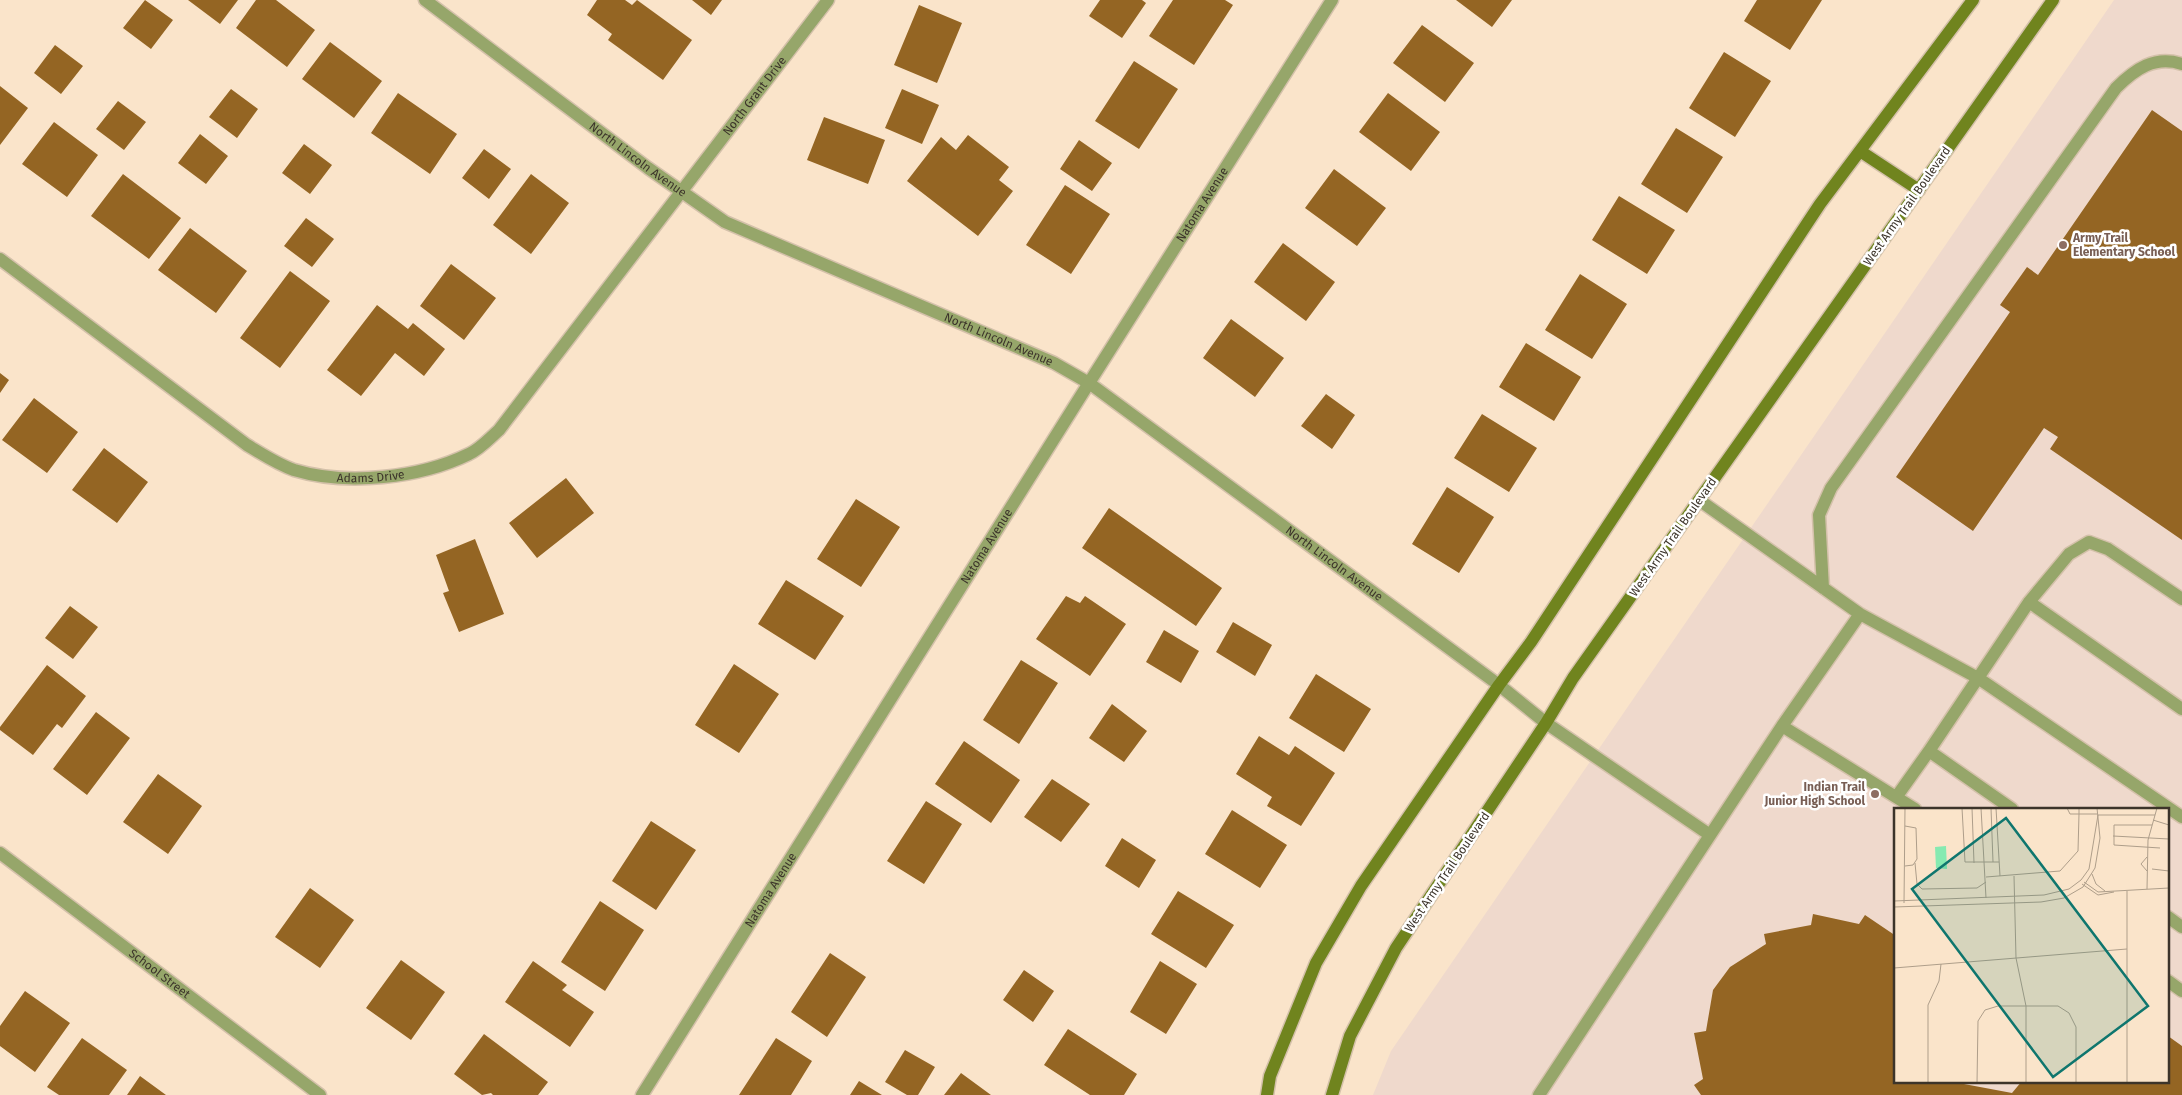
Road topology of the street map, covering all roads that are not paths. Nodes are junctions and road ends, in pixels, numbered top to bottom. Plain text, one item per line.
1 (425, 0) edge
2 (828, 0) edge
3 (1332, 0) edge
4 (1973, 0) edge
5 (2053, 0) edge
6 (2182, 64) edge
7 (1860, 151) junction
8 (1919, 190) junction
9 (682, 193) junction
10 (0, 259) edge
11 (1089, 383) junction
12 (1699, 500) junction
13 (1823, 588) junction
14 (2182, 599) edge
15 (2029, 602) junction
16 (1860, 614) junction
17 (1978, 678) junction
18 (1499, 685) junction
19 (2182, 709) edge
20 (1546, 723) junction
21 (1782, 726) junction
22 (1929, 751) junction
23 (1897, 796) junction
24 (1914, 808) edge
25 (2011, 808) edge
26 (2169, 808) edge
27 (2170, 809) edge
28 (2182, 817) edge
29 (1710, 835) junction
30 (0, 853) edge
31 (2170, 918) edge
32 (2182, 927) edge
33 (2170, 982) edge
34 (2182, 991) edge
35 (320, 1095) edge
36 (642, 1095) edge
37 (1267, 1095) edge
38 (1332, 1095) edge
39 (1539, 1095) edge

1 - 9 street, North Lincoln Avenue
2 - 9 street, North Grant Drive
3 - 11 street, Natoma Avenue
4 - 7 main road
5 - 8 main road, West Army Trail Boulevard
6 - 13 street
7 - 8 main road
7 - 18 main road
8 - 12 main road, West Army Trail Boulevard
9 - 10 street, Adams Drive
9 - 11 street, North Lincoln Avenue
11 - 18 street, North Lincoln Avenue
11 - 36 street, Natoma Avenue
12 - 13 street
12 - 20 main road, West Army Trail Boulevard
13 - 16 street
14 - 15 street
15 - 17 street
15 - 19 street
16 - 17 street
16 - 21 street
17 - 22 street
17 - 26 street
18 - 20 street, North Lincoln Avenue
18 - 37 main road
20 - 29 street, North Lincoln Avenue
20 - 38 main road, West Army Trail Boulevard
21 - 23 street
21 - 29 street
22 - 23 street
22 - 25 street
23 - 24 street
27 - 28 street
29 - 39 street
30 - 35 street, School Street
31 - 32 street
33 - 34 street

